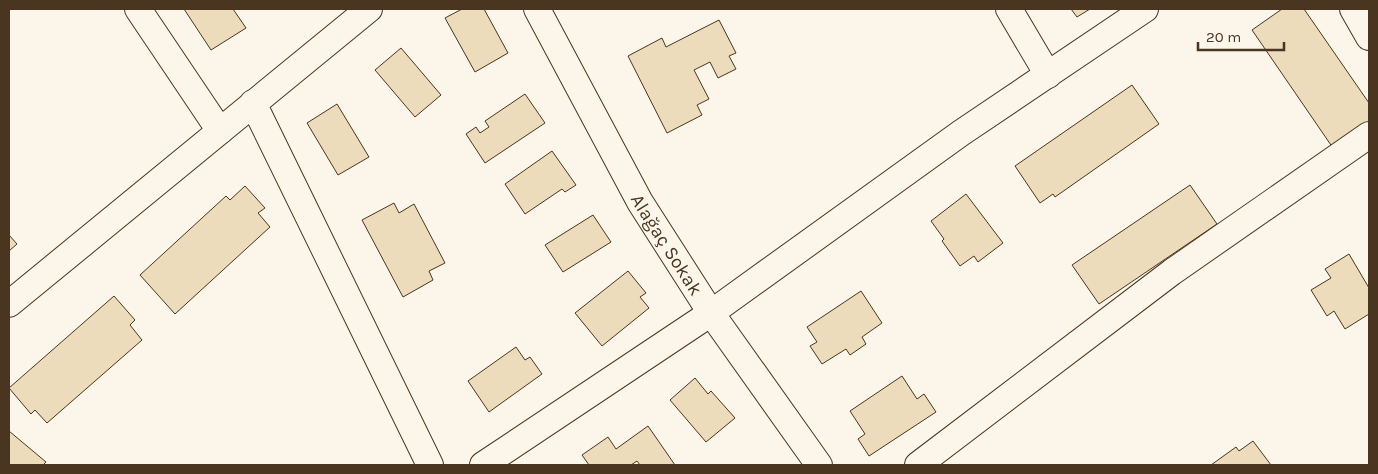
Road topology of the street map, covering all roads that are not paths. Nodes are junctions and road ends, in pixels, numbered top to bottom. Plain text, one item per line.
1 (138, 9) edge
2 (369, 9) edge
3 (537, 9) edge
4 (1008, 9) edge
5 (1145, 9) edge
6 (1353, 9) edge
7 (1369, 38) edge
8 (1048, 75) junction
9 (253, 103) junction
10 (220, 130) junction
11 (1369, 135) edge
12 (9, 304) edge
13 (711, 312) junction
14 (430, 465) edge
15 (483, 465) edge
16 (819, 465) edge
17 (918, 465) edge

1 - 10 street
2 - 9 street
3 - 13 street, Alağaç Sokak
4 - 8 street
5 - 8 street
6 - 7 street
8 - 13 street
9 - 10 street
9 - 14 street
10 - 12 street
11 - 17 street
13 - 15 street
13 - 16 street, Alağaç Sokak

